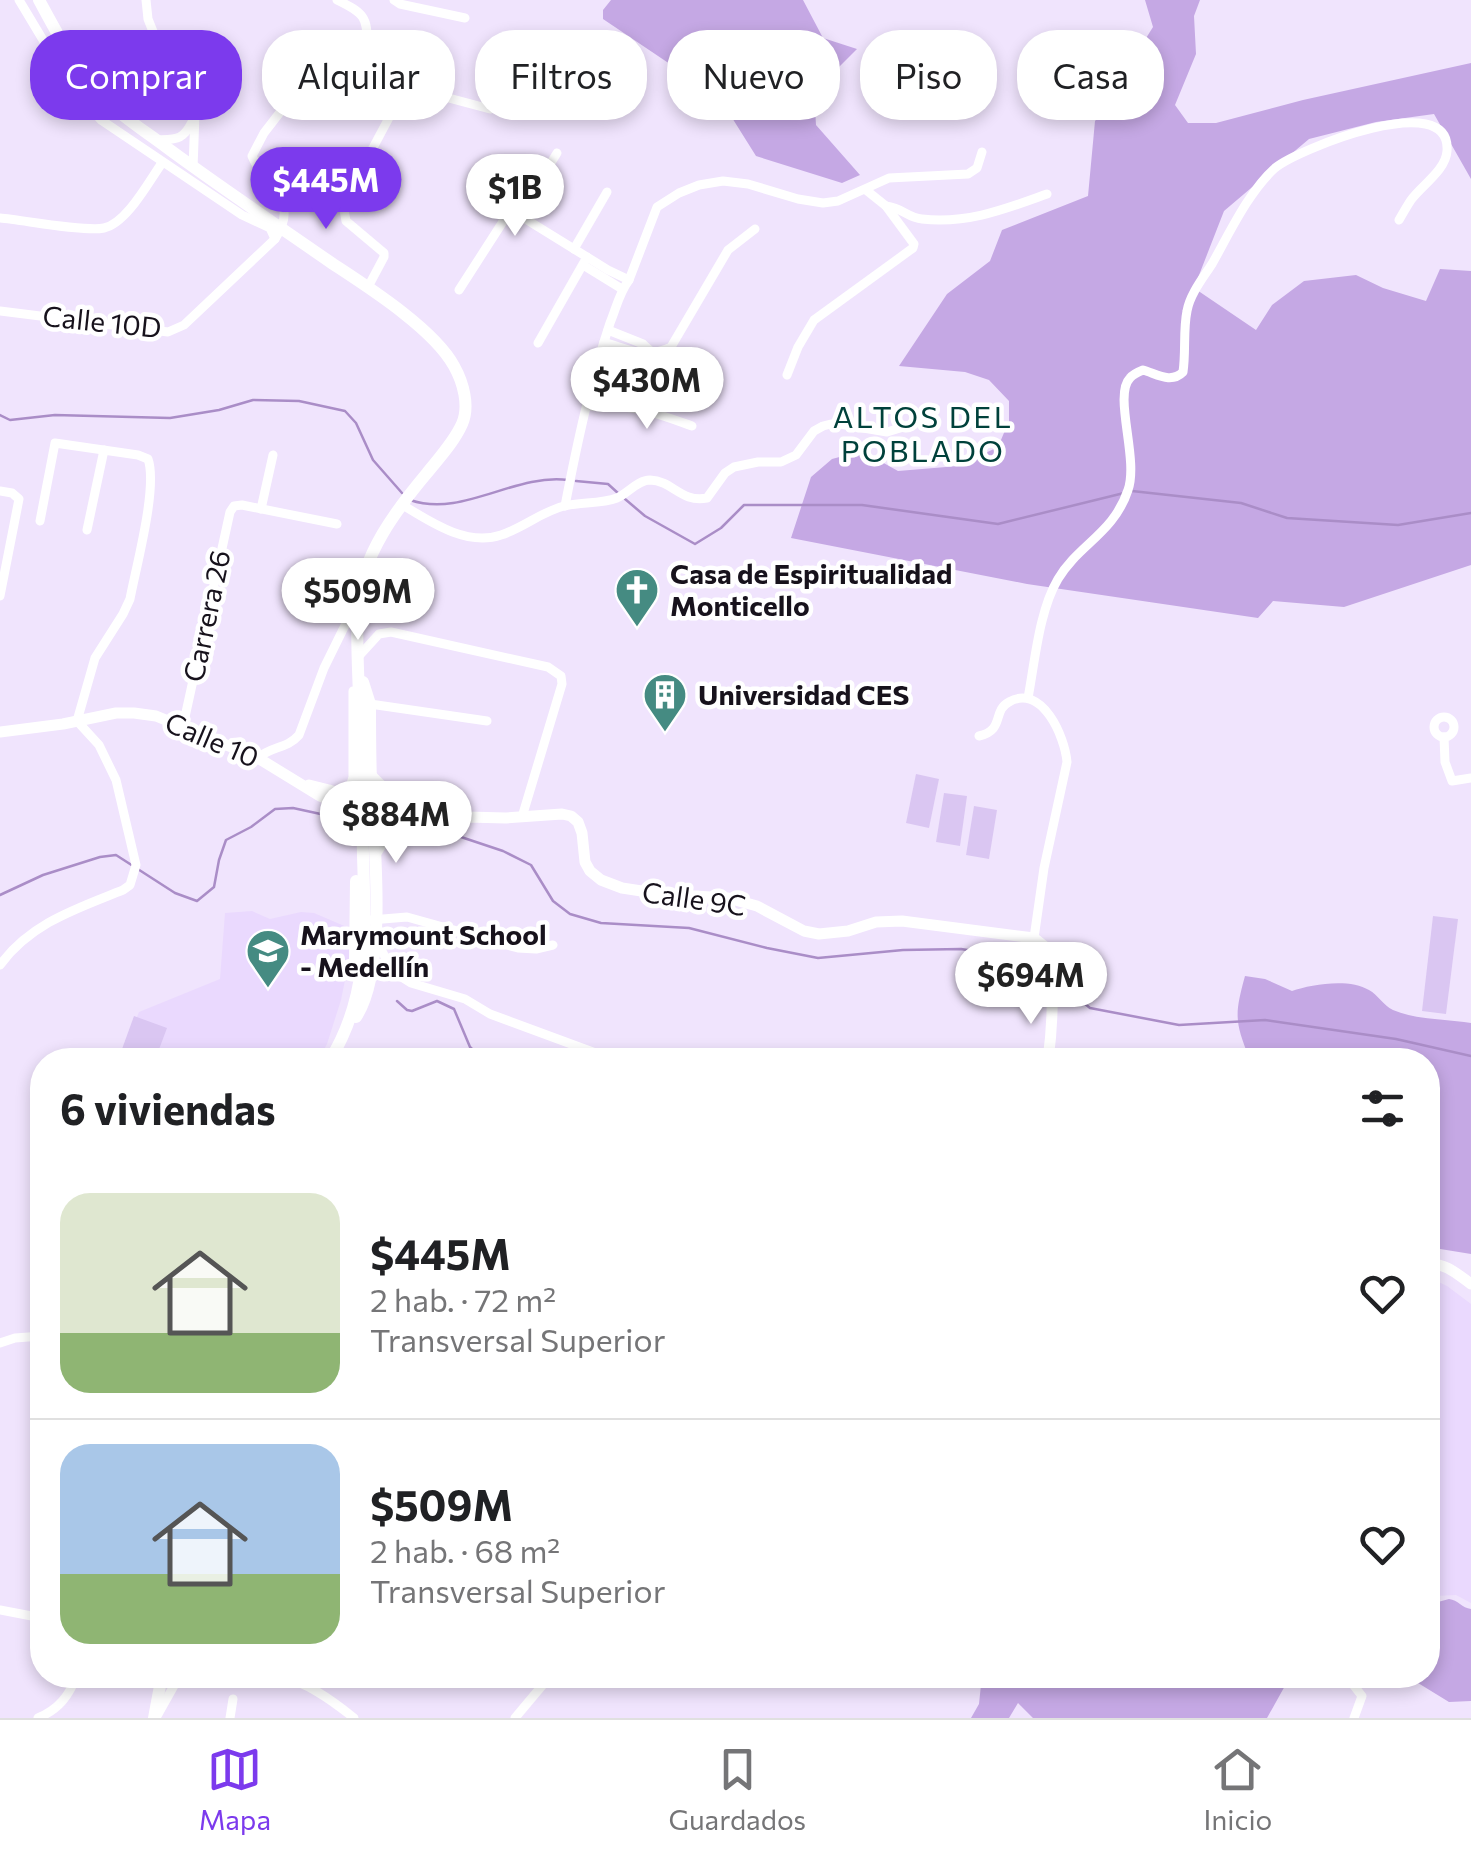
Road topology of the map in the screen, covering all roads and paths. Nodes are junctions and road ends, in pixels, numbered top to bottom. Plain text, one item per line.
1 (19, 0) edge
2 (39, 0) edge
3 (146, 0) edge
4 (338, 0) edge
5 (394, 0) edge
6 (465, 18) dead end
7 (152, 30) edge
8 (475, 104) edge
9 (192, 120) edge
10 (195, 120) edge
11 (158, 140) junction
12 (982, 152) dead end
13 (557, 153) dead end
14 (162, 163) junction
15 (193, 166) junction
16 (197, 185) junction
17 (866, 190) junction
18 (607, 192) dead end
19 (1047, 194) dead end
20 (886, 206) junction
21 (519, 215) junction
22 (0, 218) edge
23 (1399, 220) dead end
24 (756, 229) dead end
25 (279, 233) junction
26 (574, 249) junction
27 (585, 261) junction
28 (626, 285) junction
29 (368, 287) junction
30 (458, 290) dead end
31 (0, 310) edge
32 (608, 330) junction
33 (604, 342) junction
34 (538, 344) dead end
35 (654, 354) junction
36 (786, 376) dead end
37 (587, 405) junction
38 (910, 425) dead end
39 (692, 426) dead end
40 (104, 450) junction
41 (273, 454) dead end
42 (0, 491) edge
43 (405, 499) junction
44 (565, 506) junction
45 (261, 509) junction
46 (40, 521) dead end
47 (338, 524) dead end
48 (88, 530) dead end
49 (0, 596) edge
50 (358, 600) junction
51 (356, 662) junction
52 (356, 690) junction
53 (1028, 698) junction
54 (376, 705) junction
55 (78, 721) junction
56 (487, 721) dead end
57 (183, 726) junction
58 (0, 732) edge
59 (979, 736) dead end
60 (1444, 737) dead end
61 (258, 758) junction
62 (370, 776) junction
63 (1471, 778) edge
64 (302, 783) junction
65 (347, 797) junction
66 (372, 812) junction
67 (355, 813) junction
68 (522, 817) junction
69 (417, 818) junction
70 (375, 854) junction
71 (590, 871) joint
72 (370, 916) junction
73 (1034, 938) junction
74 (554, 945) dead end
75 (0, 965) edge
76 (355, 965) junction
77 (372, 966) junction
78 (392, 971) junction
79 (346, 1032) junction
80 (337, 1048) edge
81 (582, 1048) edge
82 (1049, 1048) edge
83 (1440, 1265) edge
84 (1471, 1284) edge
85 (30, 1337) edge
86 (0, 1343) edge
87 (0, 1610) edge
88 (30, 1616) edge
89 (72, 1688) edge
90 (160, 1688) edge
91 (173, 1688) edge
92 (312, 1688) edge
93 (540, 1688) edge
94 (1356, 1688) edge
95 (233, 1699) dead end
96 (336, 1703) junction
97 (38, 1718) edge
98 (155, 1718) edge
99 (230, 1718) edge
100 (331, 1718) edge
101 (354, 1718) edge
102 (515, 1718) edge
103 (1354, 1718) edge

1 - 14 street
2 - 11 main road
3 - 7 street
4 - 25 street
5 - 6 street
8 - 29 street
9 - 11 street
10 - 15 street
11 - 15 main road
12 - 17 street
13 - 21 street
14 - 16 street
14 - 22 street
15 - 16 street
15 - 25 main road
16 - 25 street
17 - 20 street
17 - 28 street
18 - 26 street
19 - 20 street
20 - 36 street
21 - 26 street
21 - 30 street
23 - 53 street
24 - 35 street
25 - 29 main road
25 - 31 street, Calle 10D
26 - 27 street
27 - 28 street
27 - 34 street
28 - 32 street
29 - 43 main road
32 - 33 street
32 - 35 street
33 - 35 street
33 - 37 street
37 - 39 street
37 - 44 street
38 - 44 street
40 - 46 street
40 - 48 street
40 - 55 street
41 - 45 street
42 - 49 street
43 - 44 street
43 - 50 main road
45 - 47 street
45 - 57 street, Carrera 26
50 - 51 main road
50 - 61 street
51 - 52 main road
51 - 54 main road
51 - 68 street
52 - 65 street
52 - 79 main road
53 - 59 street
53 - 73 street
54 - 56 street
54 - 62 main road
55 - 57 street, Calle 10
55 - 58 street, Calle 10
55 - 75 street
57 - 61 street, Calle 10
60 - 63 street
61 - 64 street, Calle 10
62 - 66 main road
62 - 69 main road
64 - 65 street, Calle 10
64 - 67 street, Calle 10
65 - 66 street, Calle 10
66 - 67 street, Calle 10
66 - 69 street, Calle 10
66 - 70 main road
67 - 72 main road
68 - 69 street, Calle 10
68 - 71 street, Calle 10
69 - 70 main road
70 - 72 main road
71 - 73 street, Calle 9C
72 - 74 street
72 - 76 main road
72 - 77 main road
72 - 78 street
73 - 82 street
76 - 77 street
76 - 79 main road
77 - 78 street
77 - 79 main road
78 - 81 street
79 - 80 main road
83 - 84 street
85 - 86 street
87 - 88 street
89 - 97 street
90 - 98 main road
91 - 98 street
92 - 96 street
93 - 102 street
94 - 103 street
95 - 99 street
96 - 100 street
96 - 101 street

